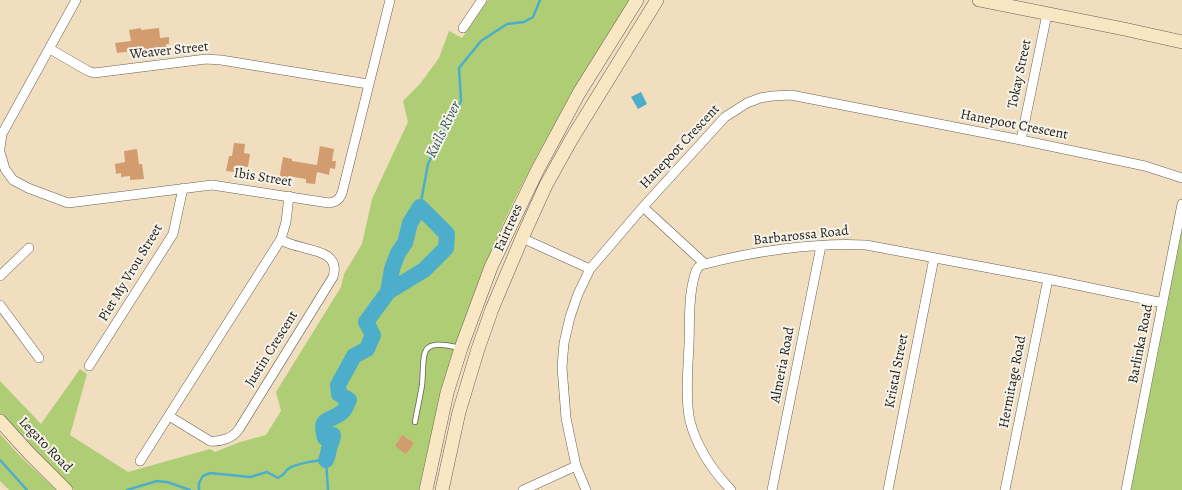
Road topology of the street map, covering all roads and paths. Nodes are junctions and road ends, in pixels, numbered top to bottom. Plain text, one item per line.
1 (76, 0) edge
2 (390, 0) edge
3 (482, 0) edge
4 (637, 0) edge
5 (657, 0) edge
6 (979, 0) edge
7 (1047, 14) junction
8 (464, 28) dead end
9 (1181, 39) edge
10 (50, 49) junction
11 (368, 84) junction
12 (1021, 140) junction
13 (0, 148) edge
14 (0, 153) edge
15 (1182, 178) edge
16 (183, 188) junction
17 (289, 196) junction
18 (1182, 204) edge
19 (642, 207) junction
20 (522, 238) junction
21 (281, 239) junction
22 (821, 246) junction
23 (30, 248) dead end
24 (934, 258) junction
25 (705, 264) junction
26 (590, 269) junction
27 (0, 276) edge
28 (1048, 279) junction
29 (1163, 303) junction
30 (0, 305) edge
31 (461, 348) junction
32 (39, 358) dead end
33 (89, 366) dead end
34 (169, 416) junction
35 (0, 421) edge
36 (415, 422) dead end
37 (140, 461) dead end
38 (576, 466) junction
39 (66, 490) edge
40 (426, 490) edge
41 (442, 490) edge
42 (523, 490) edge
43 (586, 490) edge
44 (731, 490) edge
45 (772, 490) edge
46 (888, 490) edge
47 (1005, 490) edge
48 (1126, 490) edge

1 - 10 street
2 - 11 street, Ibis Street
3 - 8 street
4 - 31 main road, Fairtrees
5 - 20 main road, Fairtrees
6 - 7 main road
7 - 9 main road
7 - 12 street, Tokay Street
10 - 11 street, Weaver Street
10 - 13 street
11 - 17 street, Ibis Street
12 - 15 street, Hanepoot Crescent
12 - 19 street, Hanepoot Crescent
14 - 16 street, Ibis Street
16 - 17 street, Ibis Street
16 - 33 street, Piet My Vrou Street
17 - 21 street
18 - 29 street, Barlinka Road
19 - 25 street
19 - 26 street, Hanepoot Crescent
20 - 26 street
20 - 41 main road, Fairtrees
21 - 34 street
21 - 34 street, Justin Crescent
22 - 24 street, Barbarossa Road
22 - 25 street, Barbarossa Road
22 - 45 street, Almeria Road
23 - 27 street
24 - 28 street, Barbarossa Road
24 - 46 street, Kristal Street
25 - 44 street
26 - 38 street, Hanepoot Crescent
28 - 29 street, Barbarossa Road
28 - 47 street, Hermitage Road
29 - 48 street, Barlinka Road
30 - 32 street
31 - 36 lane
31 - 40 main road, Fairtrees
34 - 37 street
35 - 39 main road, Legato Road
38 - 42 street
38 - 43 street, Hanepoot Crescent

